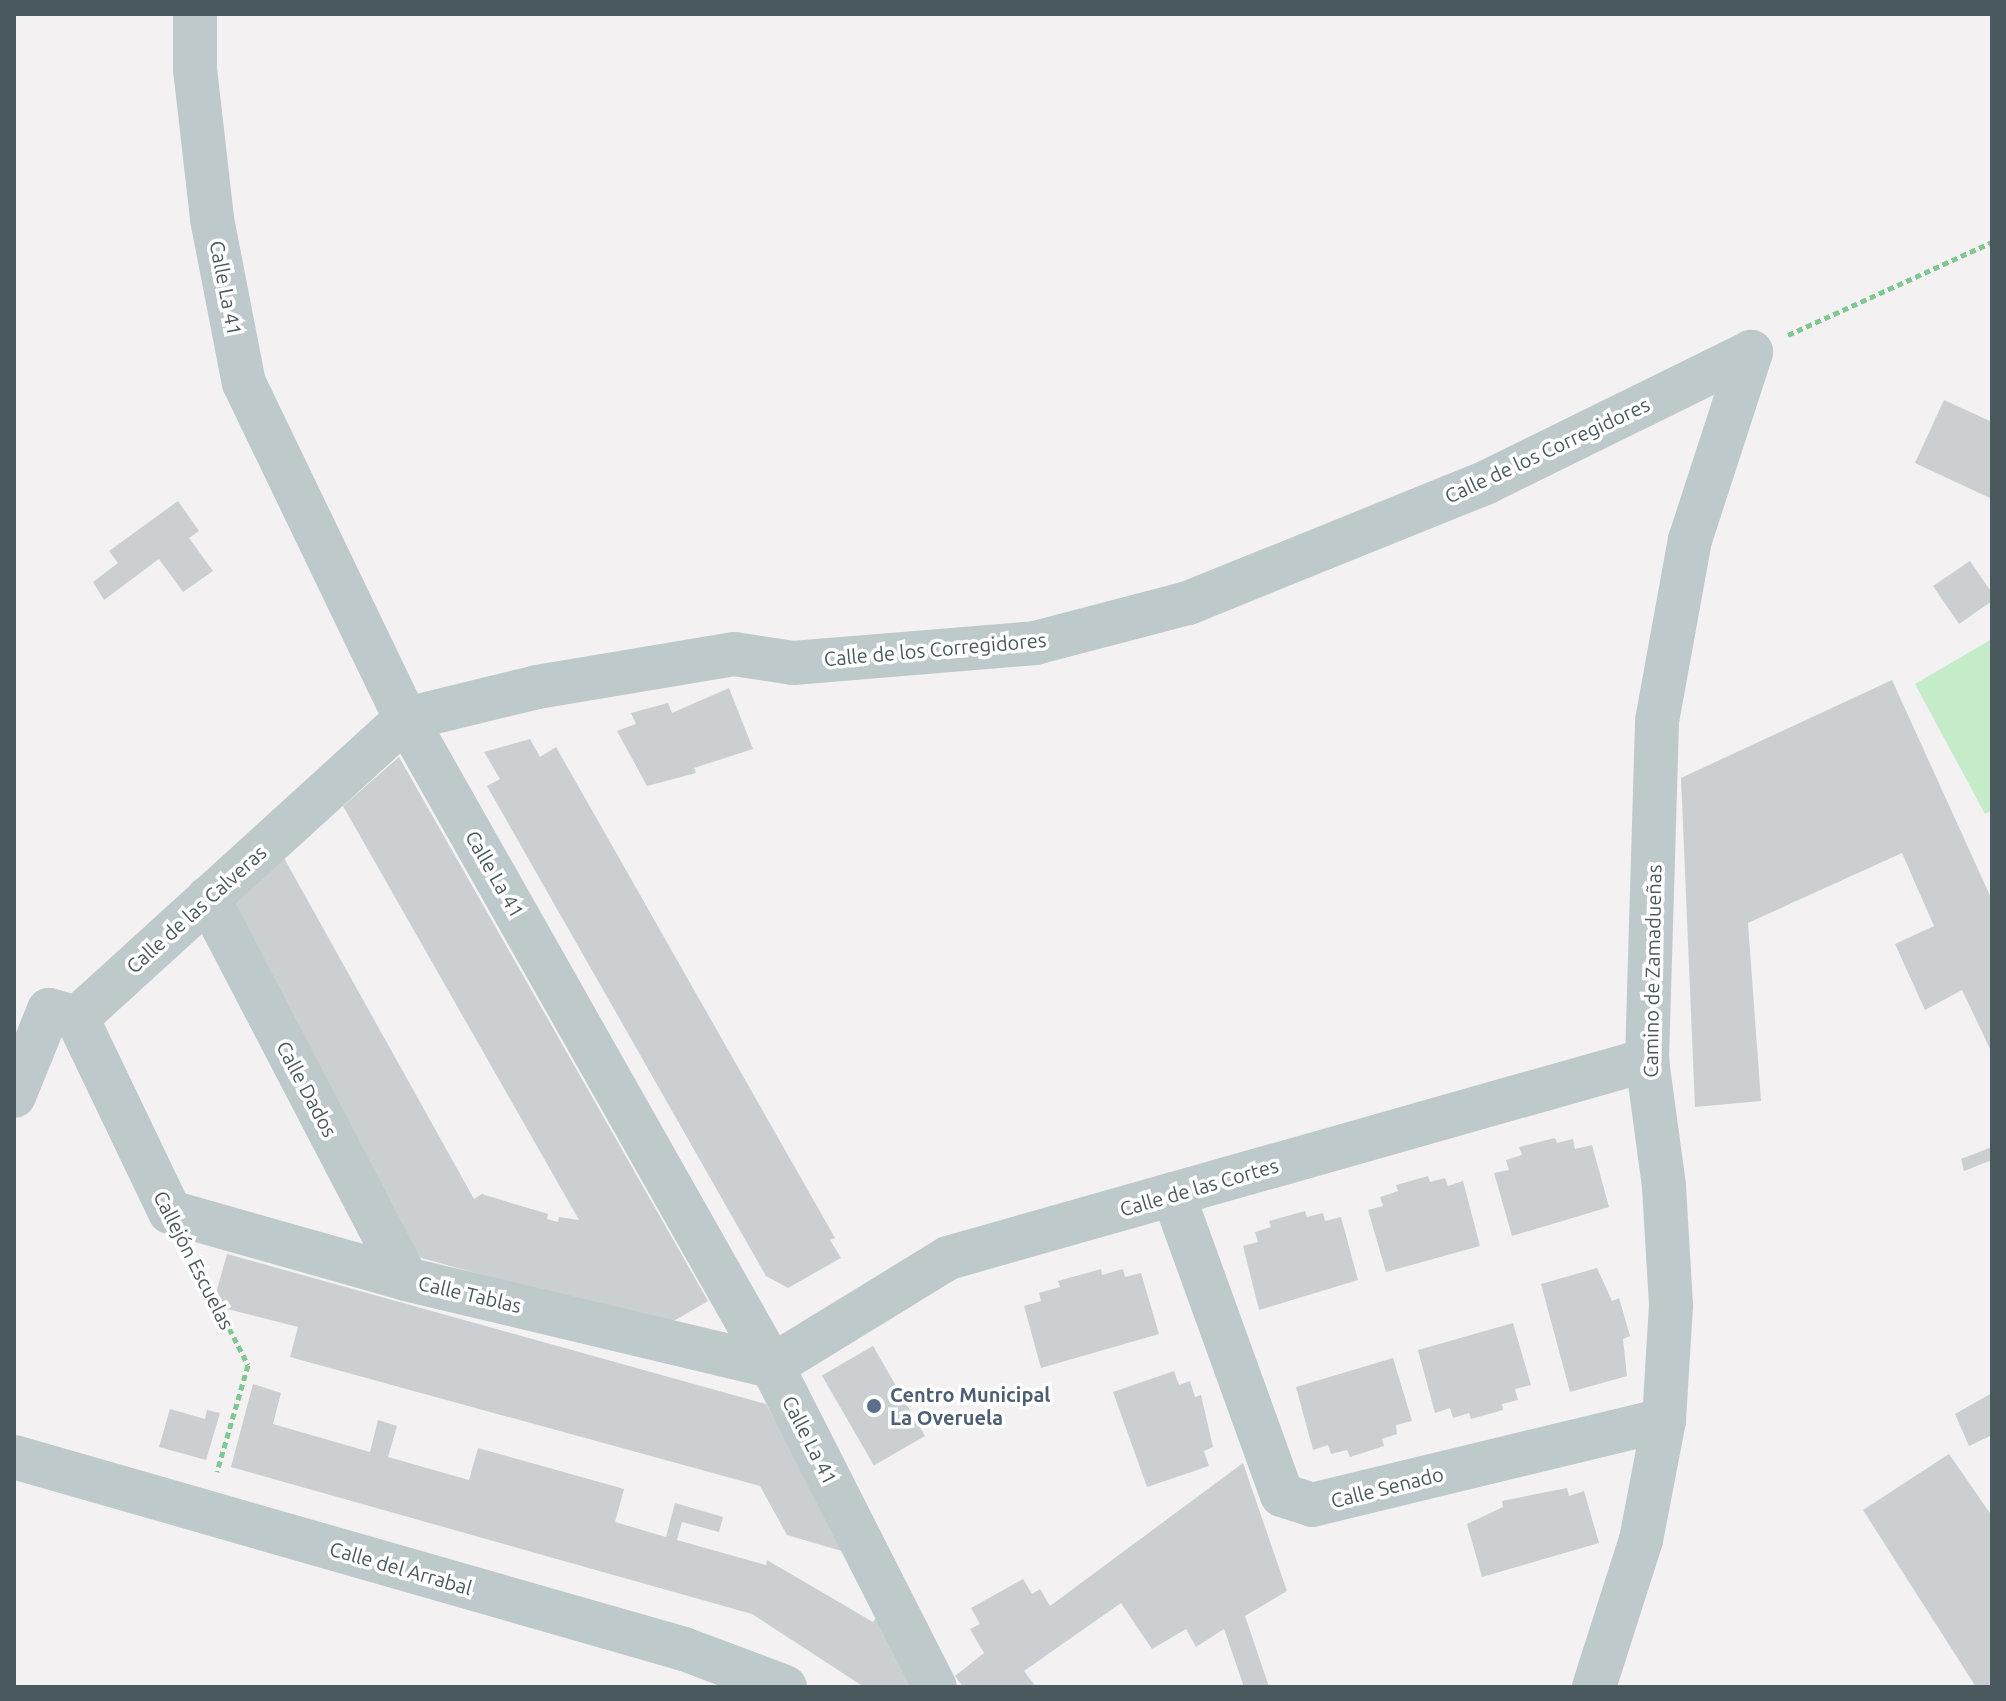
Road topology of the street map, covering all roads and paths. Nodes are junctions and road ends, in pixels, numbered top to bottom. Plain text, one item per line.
1 (195, 14) edge
2 (1992, 242) edge
3 (1751, 352) junction
4 (406, 719) junction
5 (208, 898) junction
6 (46, 1011) edge
7 (1647, 1060) junction
8 (14, 1096) edge
9 (1173, 1194) junction
10 (170, 1212) junction
11 (406, 1279) junction
12 (772, 1366) junction
13 (1664, 1420) junction
14 (14, 1457) edge
15 (206, 1512) junction
16 (785, 1687) edge
17 (935, 1687) edge
18 (1594, 1687) edge

1 - 4 street, Calle La 41
2 - 3 path
3 - 4 street, Calle de los Corregidores
3 - 7 street, Camino de Zamadueñas
4 - 5 street, Calle de las Calveras
4 - 12 street, Calle La 41
5 - 6 street, Calle de las Calveras
5 - 11 street, Calle Dados
6 - 8 street, Calle de las Calveras
6 - 10 street, Callejón Escuelas
7 - 9 street, Calle de las Cortes
7 - 13 street, Camino de Zamadueñas
9 - 12 street, Calle de las Cortes
9 - 13 street, Calle Senado
10 - 11 street, Calle Tablas
10 - 15 path, Callejón Escuelas
11 - 12 street, Calle Tablas
12 - 17 street, Calle La 41
13 - 18 street, Camino de Zamadueñas
14 - 15 street, Calle del Arrabal
15 - 16 street, Calle del Arrabal

